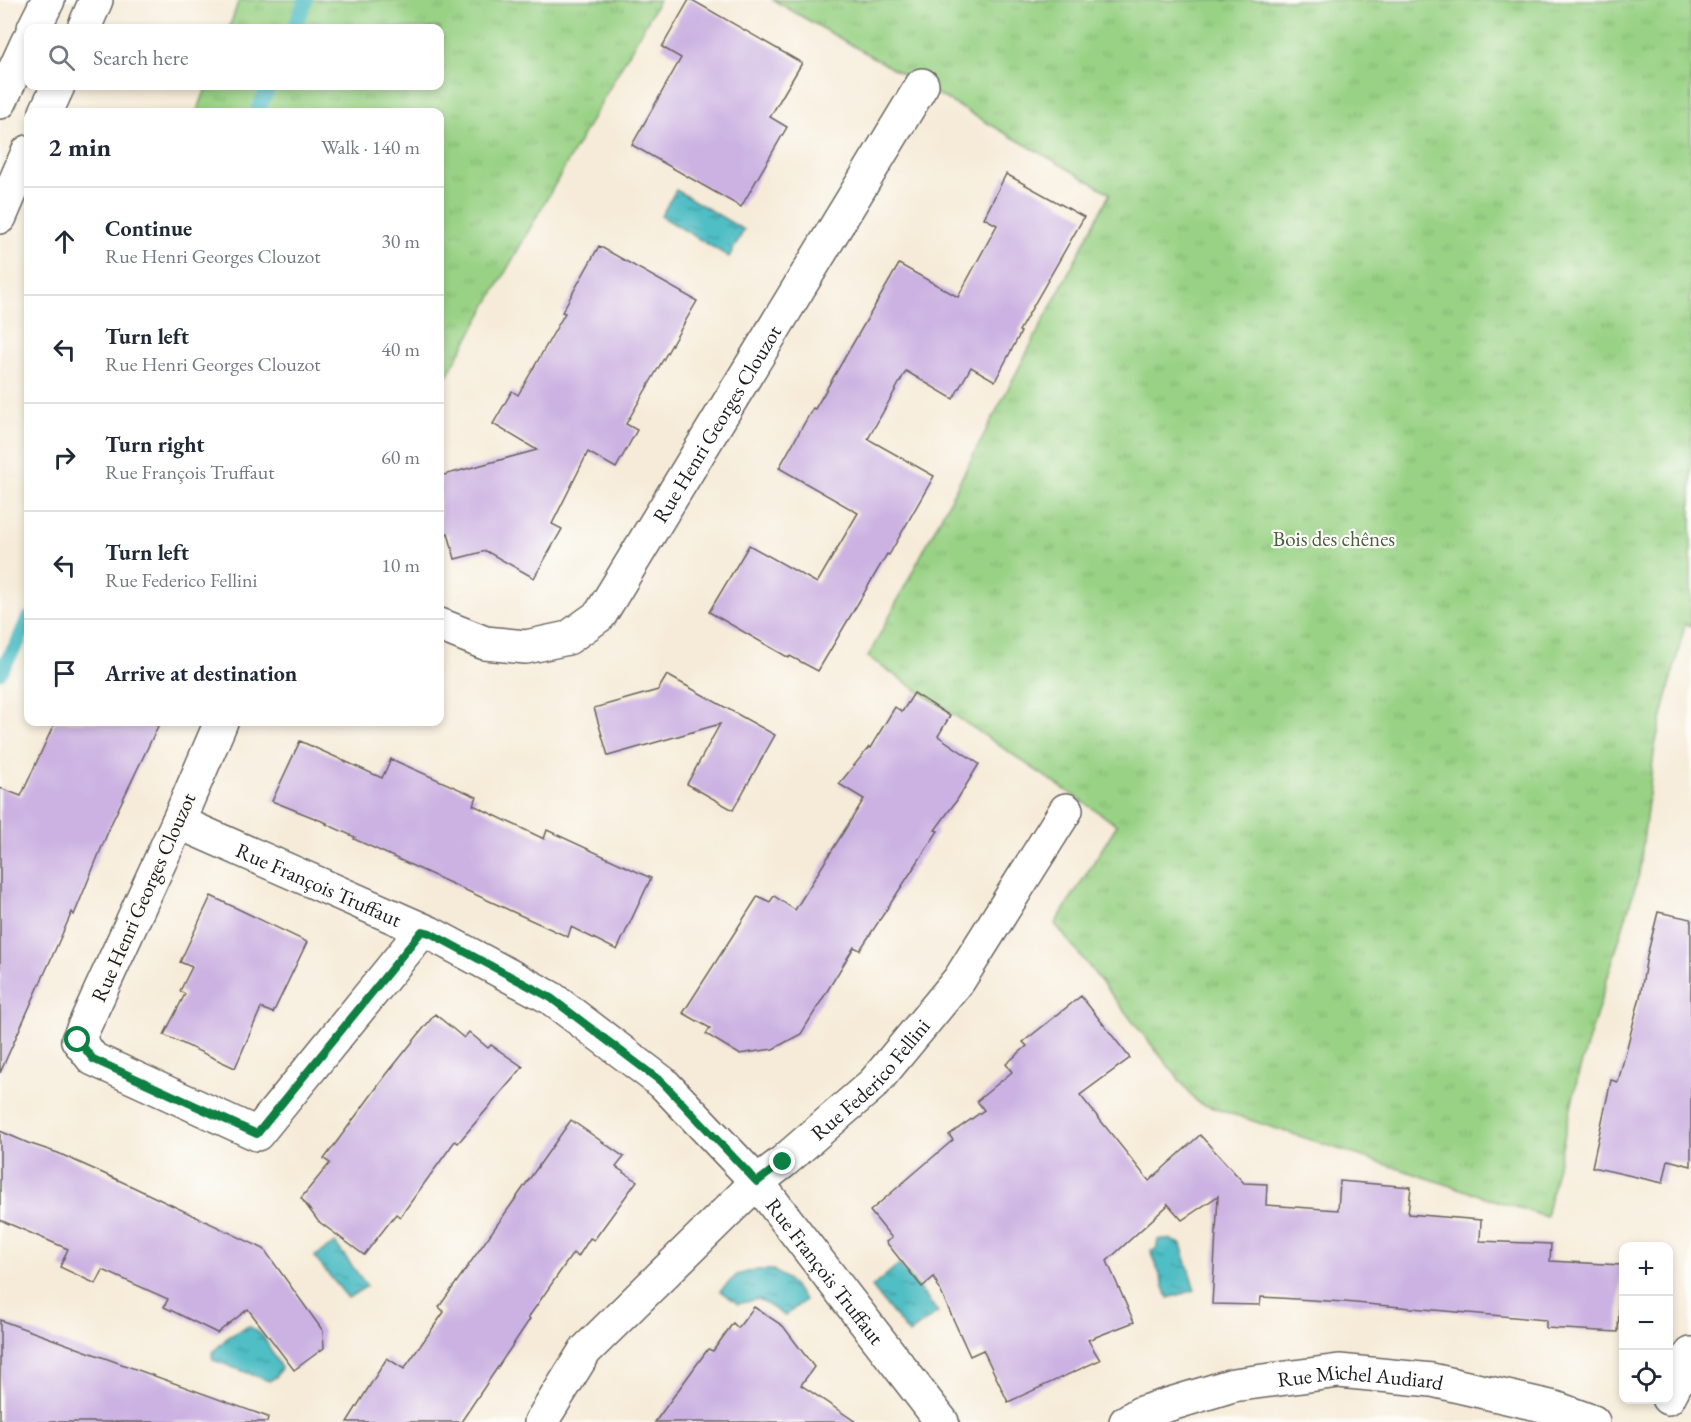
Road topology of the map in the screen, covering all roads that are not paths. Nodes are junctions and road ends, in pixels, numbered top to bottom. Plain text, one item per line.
1 (48, 0) edge
2 (96, 0) edge
3 (36, 24) edge
4 (86, 24) edge
5 (24, 50) edge
6 (922, 85) dead end
7 (56, 90) edge
8 (0, 102) edge
9 (48, 108) edge
10 (24, 161) edge
11 (0, 217) edge
12 (444, 627) edge
13 (219, 726) edge
14 (1066, 810) dead end
15 (178, 822) junction
16 (422, 931) junction
17 (757, 1182) junction
18 (1691, 1354) edge
19 (1673, 1389) edge
20 (1665, 1404) edge
21 (541, 1422) edge
22 (942, 1422) edge
23 (1126, 1422) edge
24 (1593, 1422) edge
25 (1656, 1422) edge

1 - 3 street
2 - 4 street
5 - 8 street
6 - 12 street, Rue Henri Georges Clouzot
7 - 9 street
10 - 11 street
13 - 15 street, Rue Henri Georges Clouzot
14 - 17 street, Rue Federico Fellini
15 - 16 street, Rue François Truffaut
15 - 16 street, Rue Henri Georges Clouzot
16 - 17 street, Rue François Truffaut
17 - 21 street, Rue Federico Fellini
17 - 22 street, Rue François Truffaut
18 - 19 street
20 - 25 street
23 - 24 street, Rue Michel Audiard

